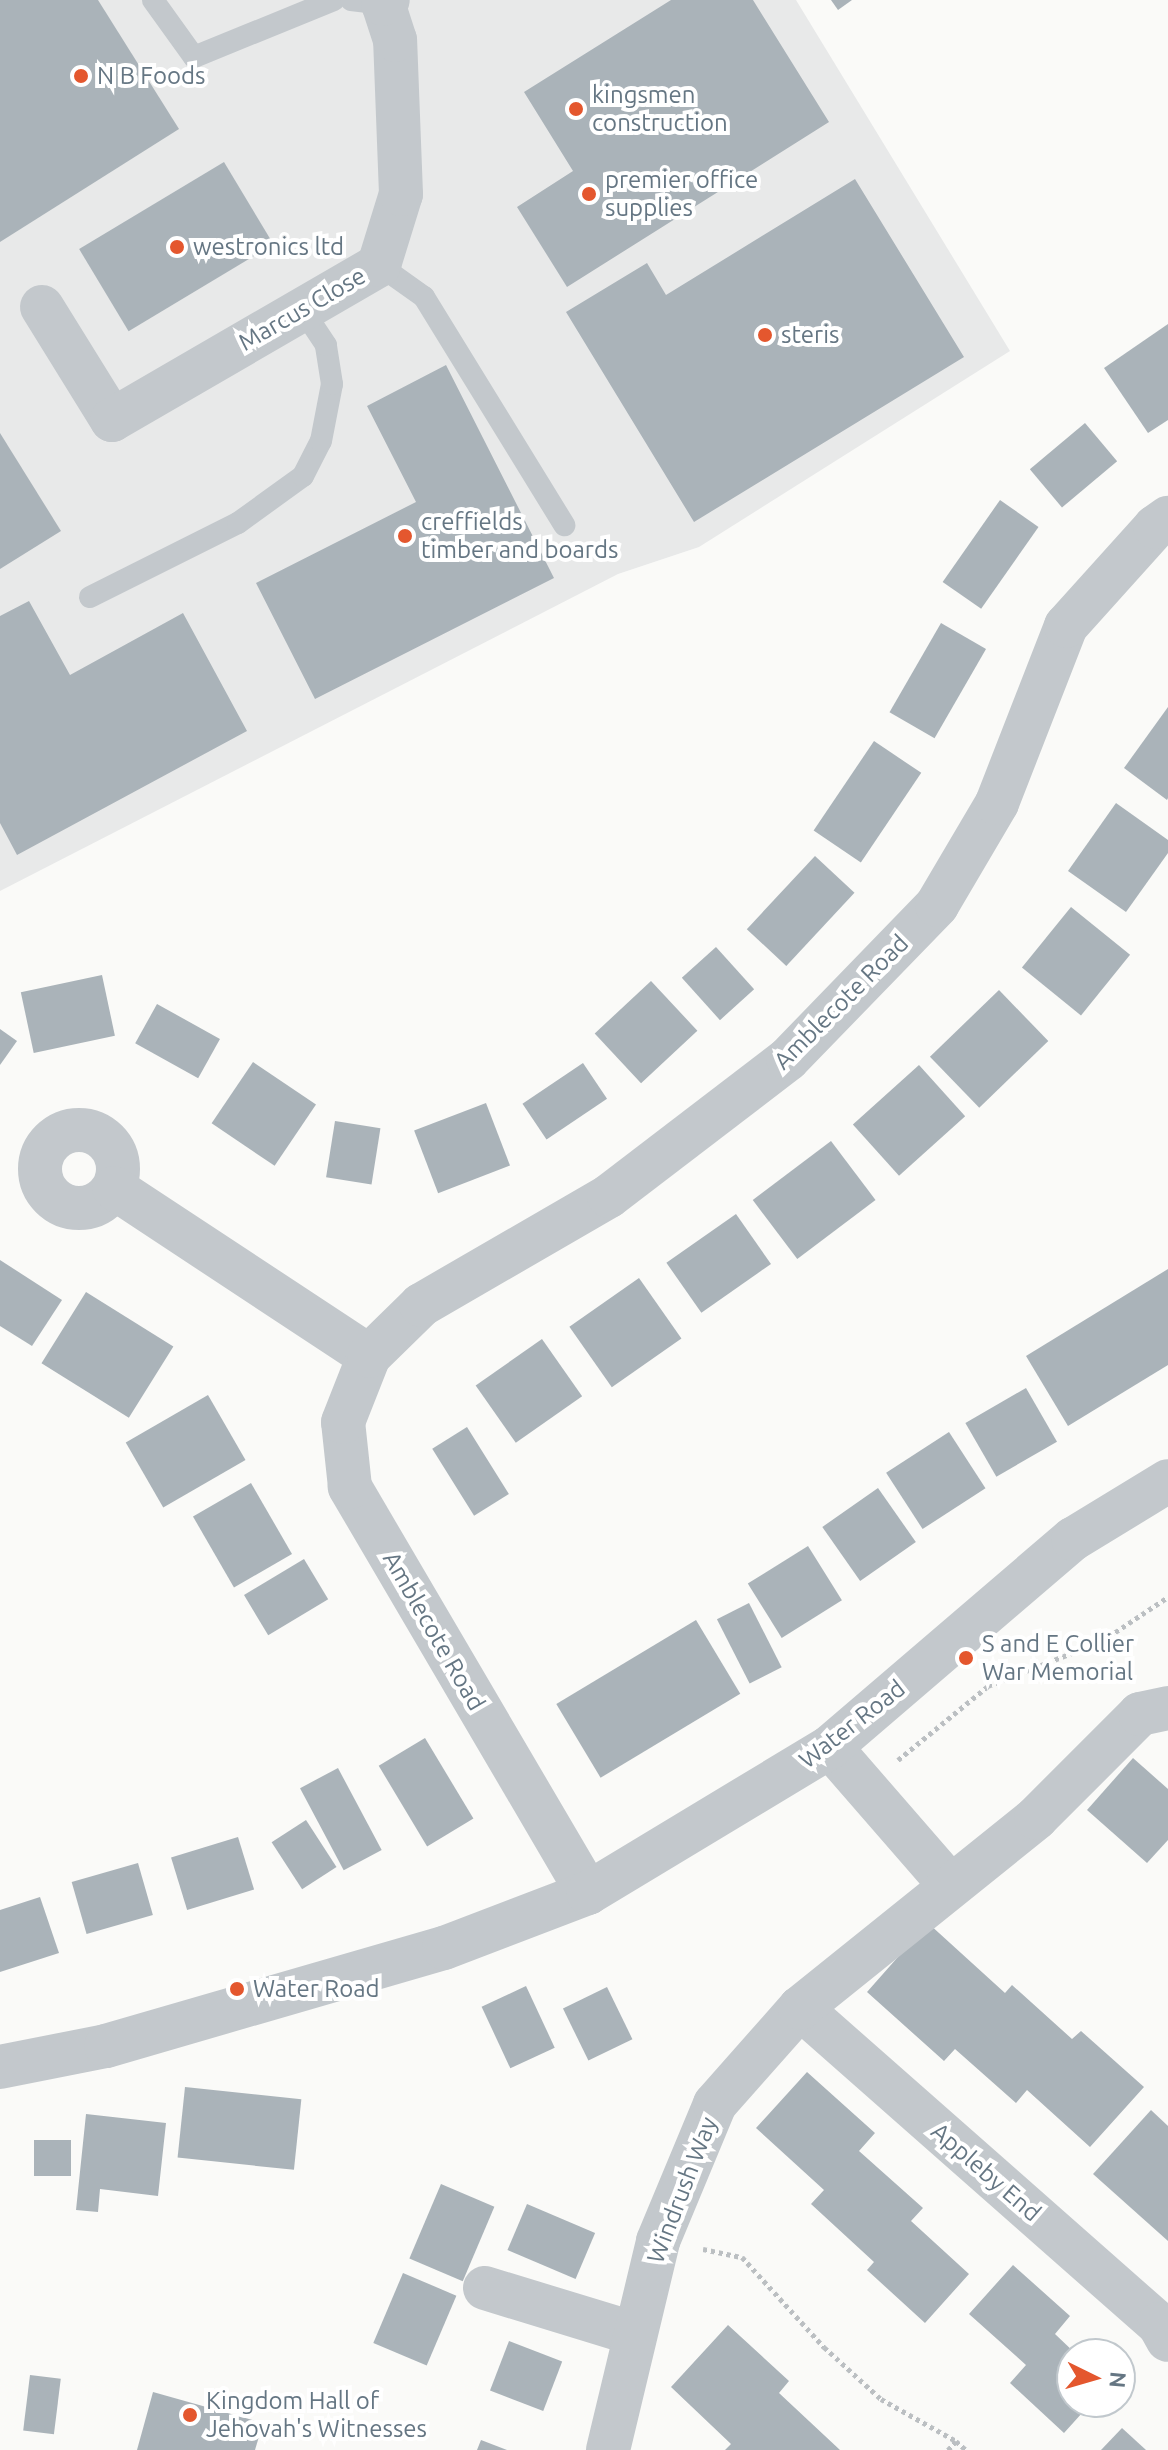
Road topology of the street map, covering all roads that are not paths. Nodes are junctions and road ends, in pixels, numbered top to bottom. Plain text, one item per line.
1 (153, 0) edge
2 (334, 0) edge
3 (374, 1) edge
4 (379, 265) junction
5 (42, 307) dead end
6 (302, 309) junction
7 (1168, 518) edge
8 (564, 525) dead end
9 (90, 597) dead end
10 (114, 1188) dead end
11 (369, 1356) junction
12 (1168, 1481) edge
13 (1168, 1708) edge
14 (830, 1747) junction
15 (951, 1886) junction
16 (588, 1893) junction
17 (800, 2008) junction
18 (0, 2067) edge
19 (485, 2288) dead end
20 (635, 2334) junction
21 (1168, 2340) edge
22 (608, 2450) edge

1 - 2 lane
3 - 4 street, Marcus Close
4 - 6 street, Marcus Close
4 - 8 lane
5 - 6 street, Marcus Close
6 - 9 lane
7 - 11 street, Amblecote Road
10 - 11 street
11 - 16 street, Amblecote Road
12 - 14 street, Water Road
13 - 15 street, Windrush Way
14 - 15 street
14 - 16 street, Water Road
15 - 17 street, Windrush Way
16 - 18 street, Water Road
17 - 20 street, Windrush Way
17 - 21 street, Appleby End
19 - 20 street
20 - 22 street, Windrush Way

